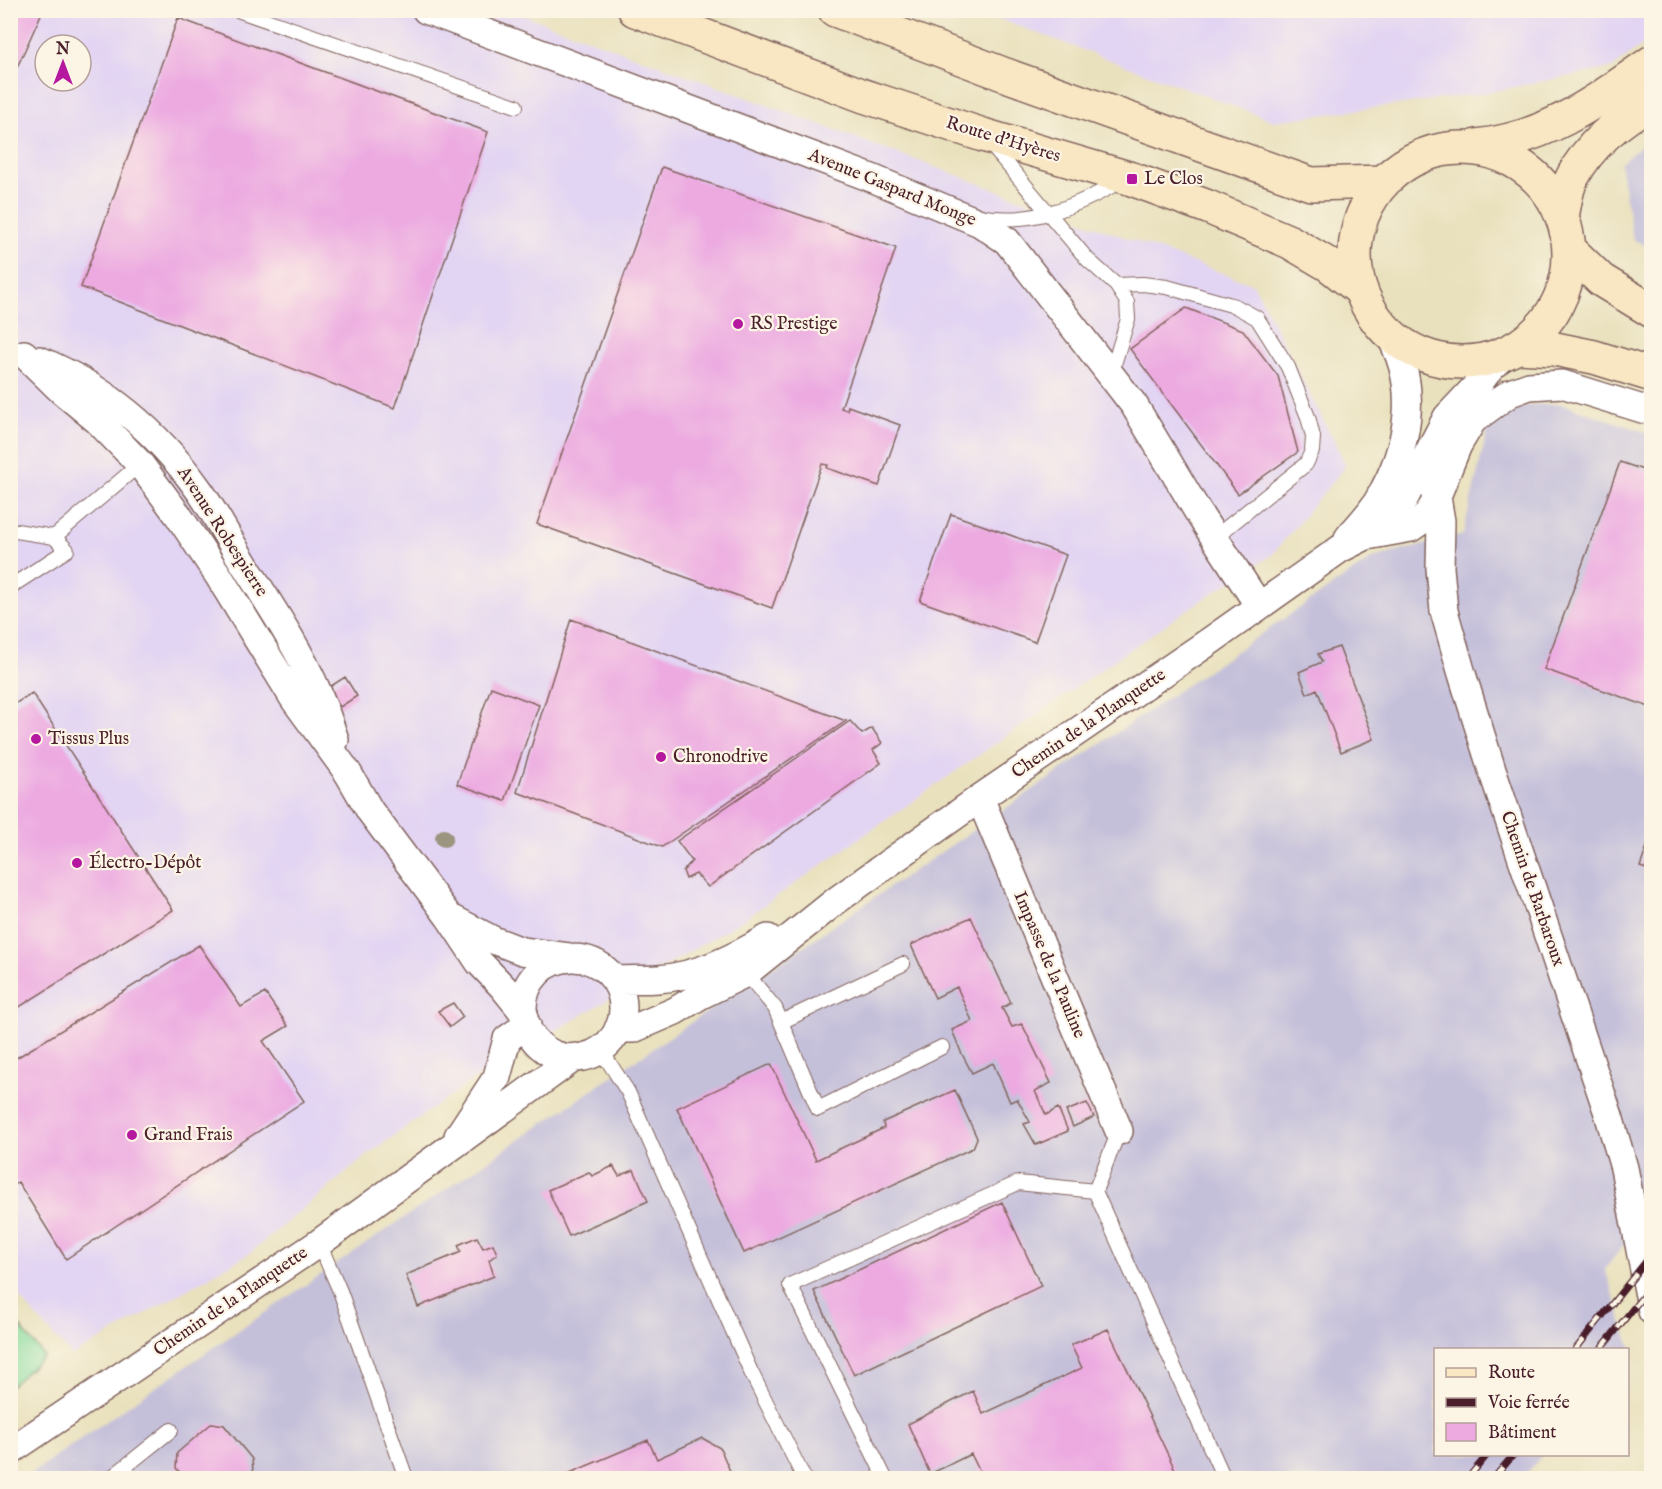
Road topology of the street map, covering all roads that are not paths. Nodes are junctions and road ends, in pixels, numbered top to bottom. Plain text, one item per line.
1 (237, 10) edge
2 (426, 10) edge
3 (635, 10) edge
4 (835, 10) edge
5 (1652, 62) edge
6 (1652, 102) edge
7 (516, 106) dead end
8 (983, 135) junction
9 (1463, 148) junction
10 (1126, 177) junction
11 (1384, 182) junction
12 (950, 210) junction
13 (1050, 214) junction
14 (1562, 217) junction
15 (1569, 250) junction
16 (1116, 285) junction
17 (1361, 290) junction
18 (1652, 311) edge
19 (1387, 331) junction
20 (1514, 349) junction
21 (17, 350) edge
22 (1111, 374) junction
23 (1652, 375) edge
24 (1652, 412) edge
25 (140, 464) junction
26 (1422, 468) junction
27 (1437, 497) junction
28 (10, 530) edge
29 (1366, 536) junction
30 (54, 537) junction
31 (1214, 538) junction
32 (1340, 549) junction
33 (10, 587) edge
34 (1259, 606) junction
35 (348, 773) junction
36 (980, 798) junction
37 (837, 900) junction
38 (450, 916) junction
39 (575, 958) junction
40 (903, 964) dead end
41 (746, 973) junction
42 (615, 980) junction
43 (525, 1019) junction
44 (781, 1022) junction
45 (618, 1029) junction
46 (942, 1047) dead end
47 (601, 1050) junction
48 (575, 1058) junction
49 (1119, 1131) joint
50 (450, 1149) junction
51 (1095, 1191) junction
52 (319, 1243) junction
53 (1652, 1311) edge
54 (171, 1430) dead end
55 (10, 1451) edge
56 (111, 1479) edge
57 (406, 1479) edge
58 (804, 1479) edge
59 (885, 1479) edge
60 (1224, 1479) edge

1 - 7 lane
2 - 12 street, Avenue Gaspard Monge
3 - 8 main road, Route d'Hyères
4 - 11 main road
5 - 9 main road
6 - 14 main road
8 - 10 main road, Route d'Hyères
8 - 13 lane
9 - 11 main road
9 - 14 main road
10 - 13 lane
10 - 17 main road, Route d'Hyères
11 - 17 main road
12 - 13 lane
12 - 22 street, Avenue Gaspard Monge
13 - 16 lane
14 - 15 main road
15 - 18 main road
15 - 20 main road
16 - 22 lane
16 - 31 lane
17 - 19 main road
19 - 20 main road
19 - 32 street, Chemin de la Planquette
20 - 23 main road
20 - 26 street, Chemin de la Planquette
21 - 25 street, Avenue Robespierre
21 - 35 street, Avenue Robespierre
22 - 31 street, Avenue Gaspard Monge
24 - 27 street
25 - 30 lane
25 - 35 street, Avenue Robespierre
26 - 27 street, Chemin de Barbaroux
26 - 29 street, Chemin de la Planquette
27 - 29 street
27 - 53 street, Chemin de Barbaroux
28 - 30 lane
29 - 32 street, Chemin de la Planquette
30 - 33 lane
31 - 34 street, Avenue Gaspard Monge
32 - 34 street, Chemin de la Planquette
34 - 36 street, Chemin de la Planquette
35 - 38 street, Avenue Robespierre
36 - 37 street, Chemin de la Planquette
36 - 49 street, Impasse de la Pauline
37 - 41 street, Chemin de la Planquette
37 - 42 street, Chemin de la Planquette
38 - 39 street, Avenue Robespierre
38 - 43 street, Avenue Robespierre
39 - 42 street
39 - 43 street
40 - 44 lane
41 - 44 lane
41 - 45 street, Chemin de la Planquette
42 - 45 street
43 - 48 street
43 - 50 street, Chemin de la Planquette
44 - 46 lane
45 - 47 street
47 - 48 street
47 - 58 lane
48 - 50 street, Chemin de la Planquette
49 - 51 lane
50 - 52 street, Chemin de la Planquette
51 - 59 lane
51 - 60 lane
52 - 55 street, Chemin de la Planquette
52 - 57 lane
54 - 56 lane

